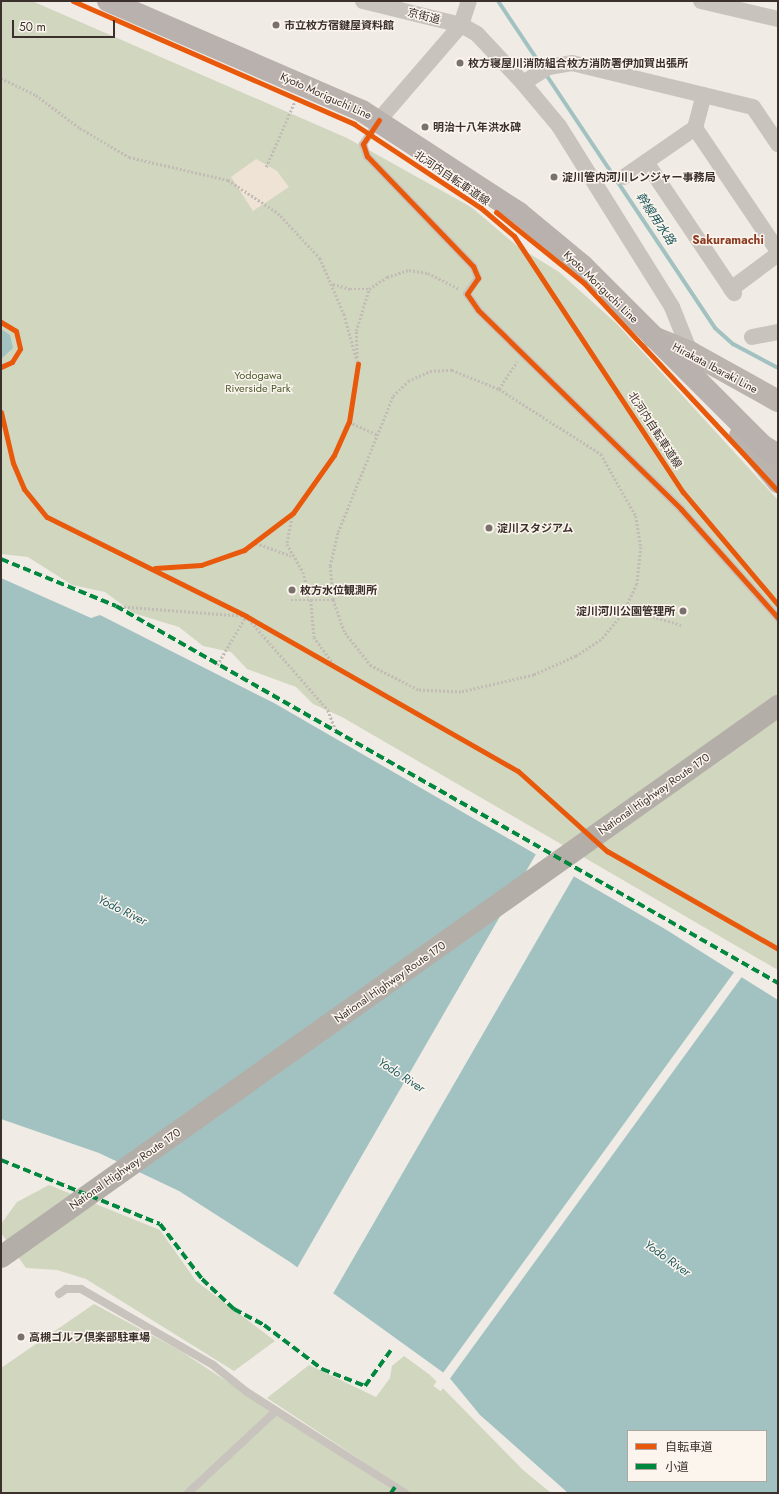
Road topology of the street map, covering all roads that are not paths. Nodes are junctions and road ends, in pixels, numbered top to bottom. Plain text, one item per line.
1 (108, 1) edge
2 (363, 1) edge
3 (470, 1) edge
4 (701, 1) edge
5 (778, 19) edge
6 (461, 25) junction
7 (523, 83) junction
8 (704, 95) junction
9 (379, 120) junction
10 (696, 128) junction
11 (778, 144) edge
12 (646, 162) junction
13 (624, 177) dead end
14 (778, 251) edge
15 (778, 254) edge
16 (778, 332) edge
17 (650, 336) junction
18 (752, 337) dead end
19 (690, 352) junction
20 (778, 401) edge
21 (740, 436) junction
22 (778, 455) edge
23 (778, 471) edge
24 (778, 482) edge
25 (778, 618) edge
26 (778, 706) edge
27 (1, 1257) edge
28 (60, 1294) dead end
29 (276, 1411) junction
30 (188, 1493) edge
31 (405, 1493) edge

1 - 9 main road, Kyoto Moriguchi Line
2 - 6 street, 京街道
3 - 6 street
4 - 5 street
6 - 7 street, 京街道
6 - 9 street
7 - 8 street
7 - 19 street, 京街道
8 - 10 street
8 - 11 street
9 - 17 main road, Kyoto Moriguchi Line
9 - 25 lane
10 - 12 street
10 - 14 street
12 - 13 street
12 - 15 street
16 - 18 street
17 - 19 main road, Hirakata Ibaraki Line
17 - 21 main road, Kyoto Moriguchi Line
17 - 22 main road, Kyoto Moriguchi Line
19 - 20 main road, Hirakata Ibaraki Line
21 - 23 main road, Kyoto Moriguchi Line
21 - 24 main road
26 - 27 highway, National Highway Route 170
28 - 29 lane
29 - 30 lane
29 - 31 lane

